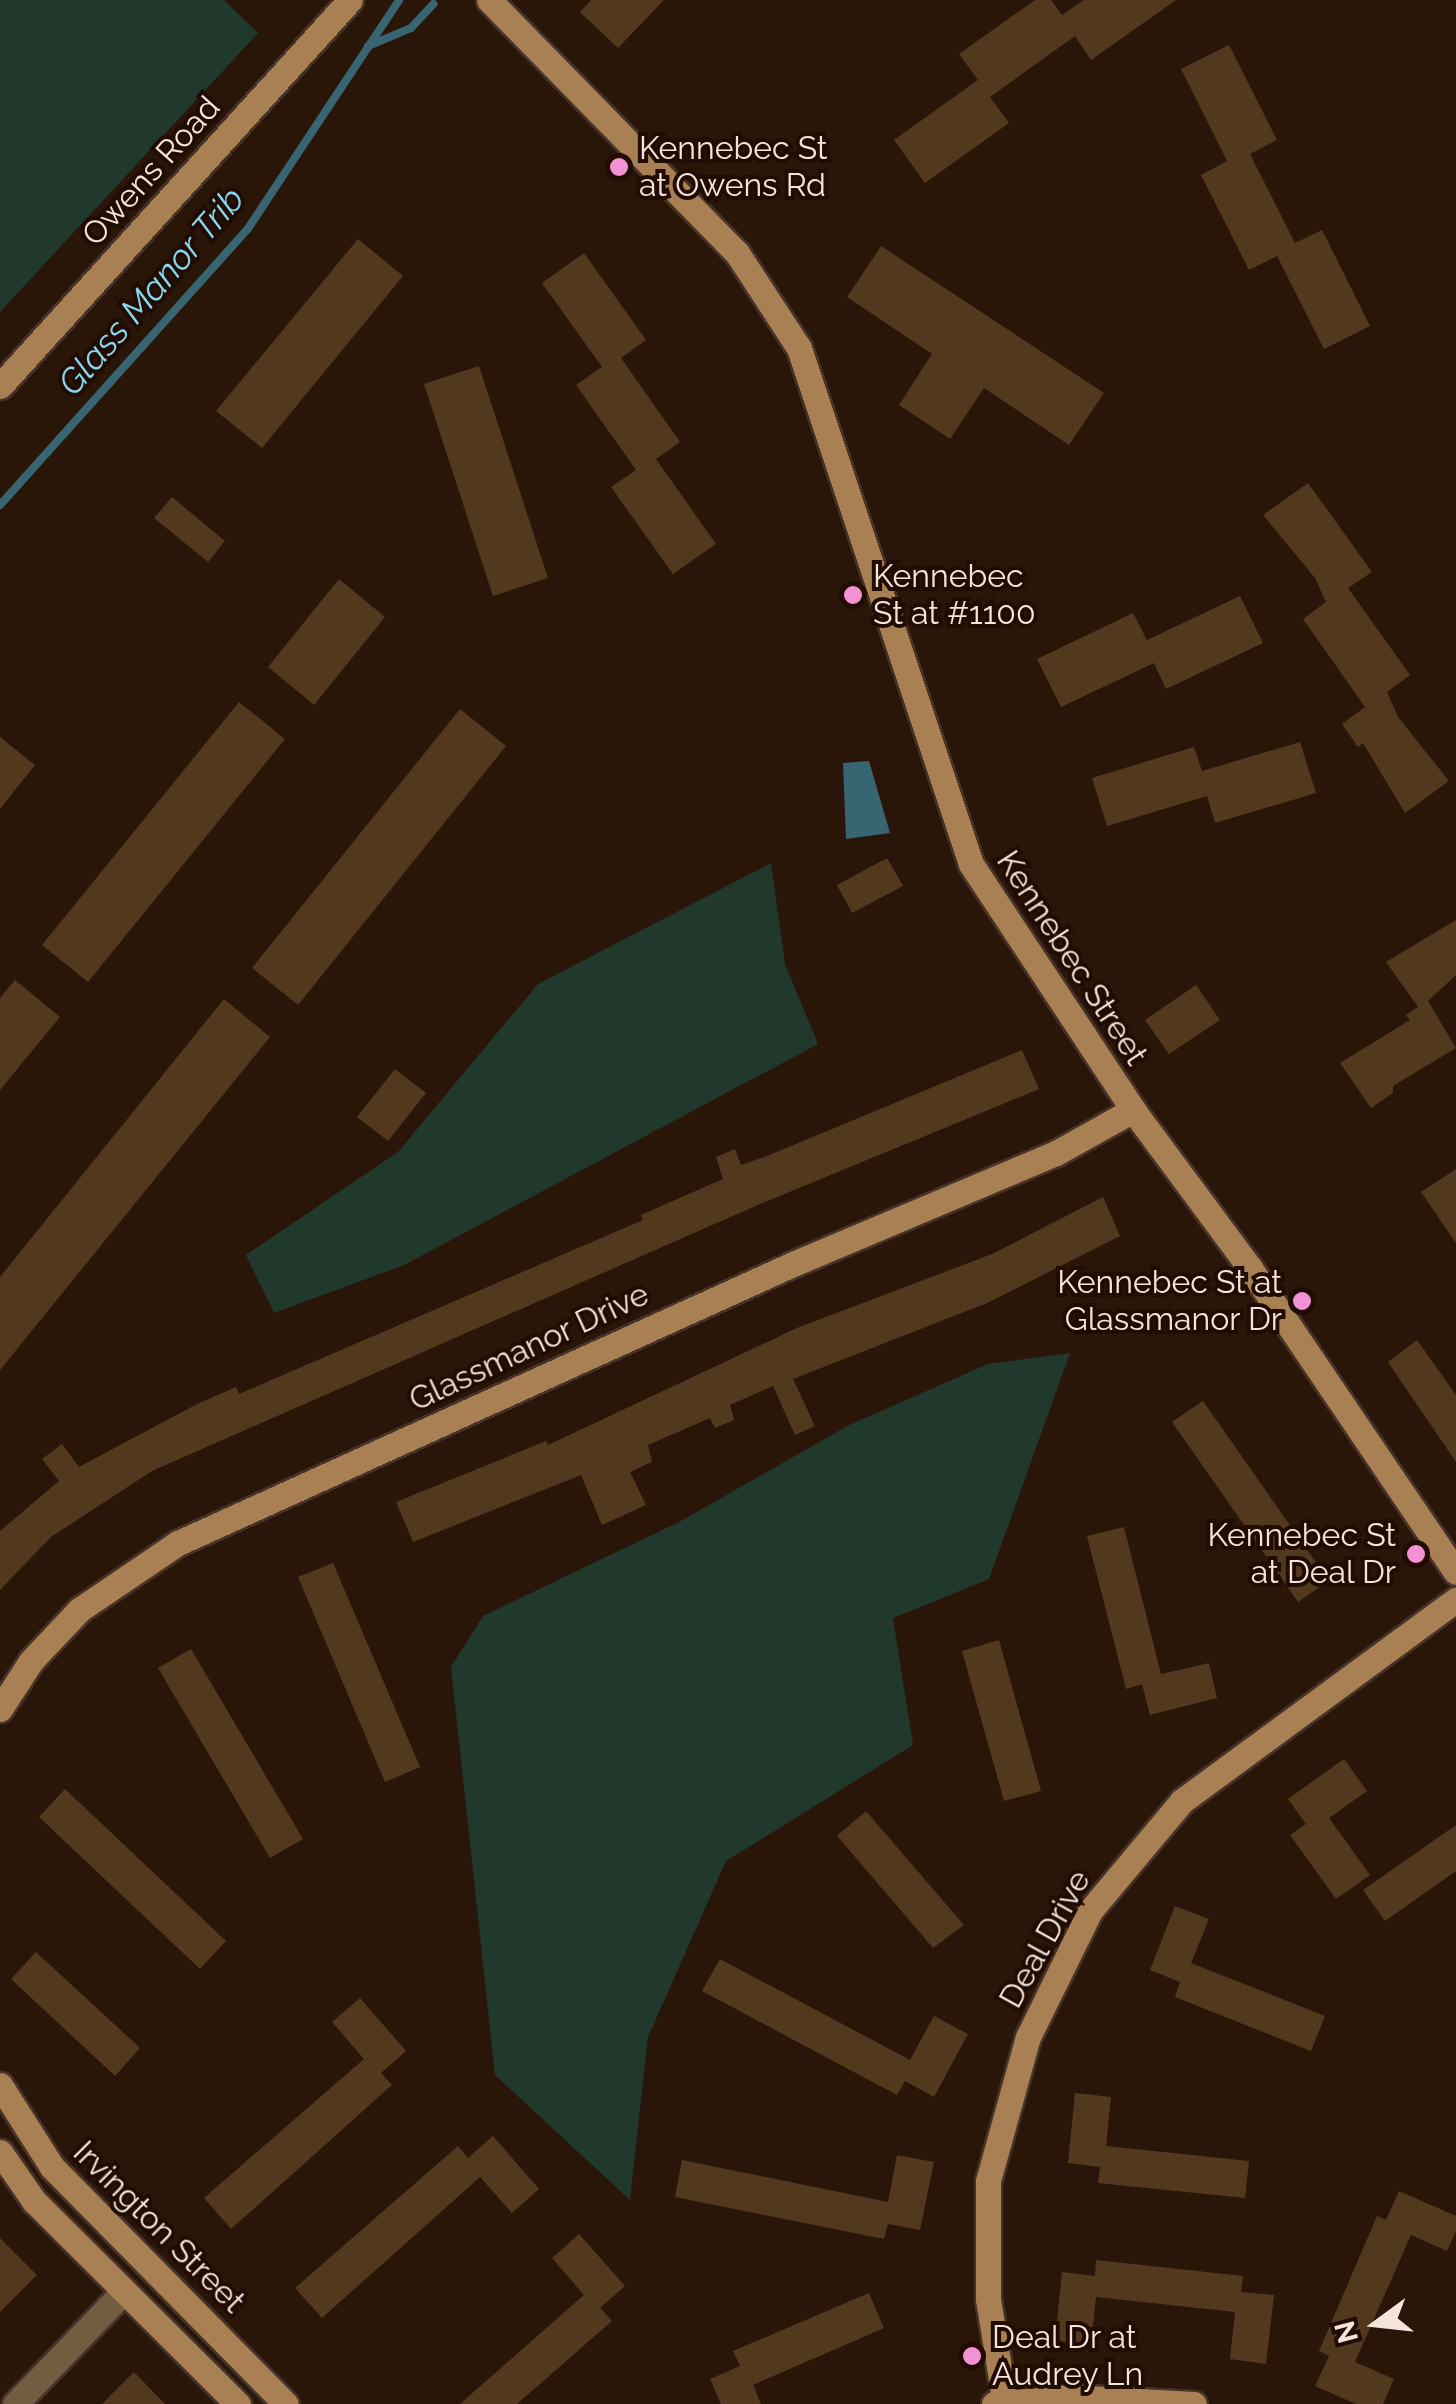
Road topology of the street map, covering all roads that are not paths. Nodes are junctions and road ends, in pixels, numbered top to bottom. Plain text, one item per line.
1 (350, 0) edge
2 (490, 0) edge
3 (0, 386) edge
4 (1133, 1110) junction
5 (1456, 1572) edge
6 (1456, 1600) edge
7 (0, 1709) edge
8 (0, 2085) edge
9 (35, 2145) junction
10 (4, 2158) edge
11 (124, 2292) junction
12 (1001, 2403) edge
13 (16, 2404) edge
14 (238, 2404) edge
15 (286, 2404) edge
16 (1194, 2404) edge

1 - 3 street, Owens Road
2 - 4 street, Kennebec Street
4 - 5 street, Kennebec Street
4 - 7 street, Glassmanor Drive
6 - 12 street, Deal Drive
8 - 9 street, Irvington Street
9 - 10 street
9 - 15 street, Irvington Street
10 - 11 street
11 - 13 street
11 - 14 street
12 - 16 street

